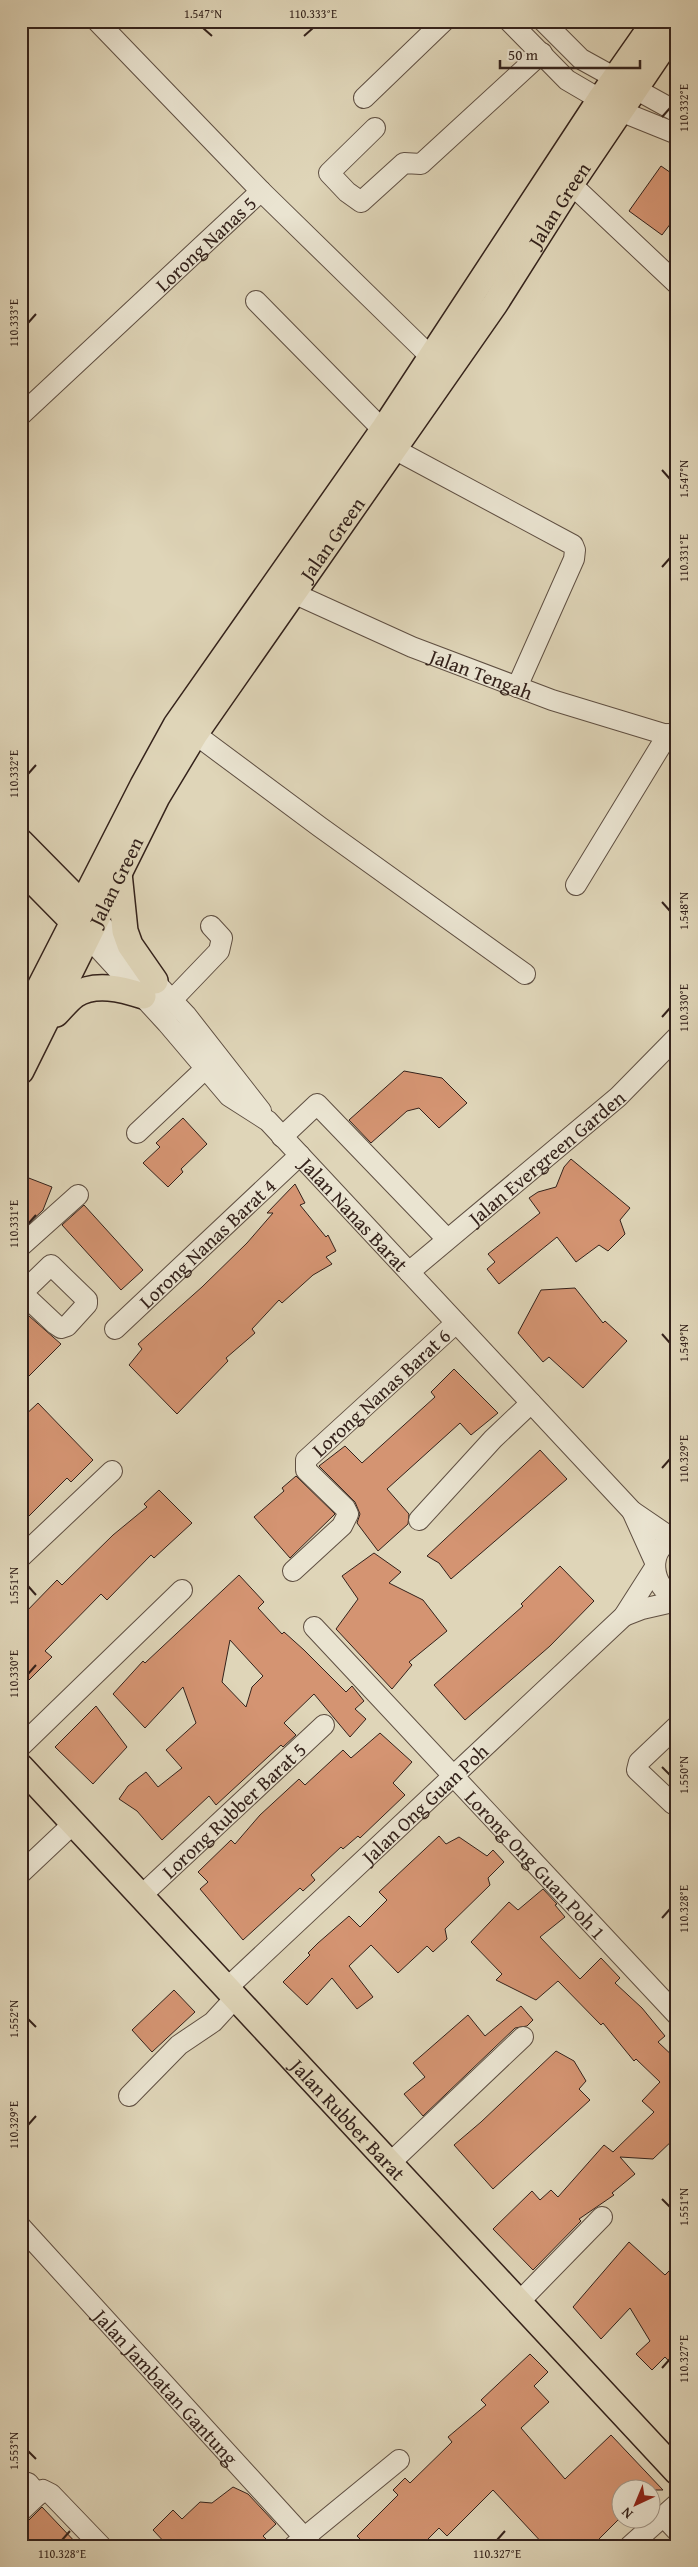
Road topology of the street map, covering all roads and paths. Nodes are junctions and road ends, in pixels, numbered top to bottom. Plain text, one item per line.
1 (97, 21) edge
2 (444, 21) edge
3 (509, 21) edge
4 (543, 21) edge
5 (655, 21) edge
6 (677, 27) edge
7 (542, 54) junction
8 (625, 84) junction
9 (364, 98) dead end
10 (610, 106) junction
11 (677, 112) edge
12 (375, 128) dead end
13 (677, 134) edge
14 (571, 184) junction
15 (261, 191) junction
16 (677, 284) edge
17 (256, 301) dead end
18 (431, 357) junction
19 (21, 415) edge
20 (388, 439) junction
21 (293, 593) junction
22 (517, 687) junction
23 (195, 734) junction
24 (672, 736) edge
25 (21, 842) edge
26 (21, 869) edge
27 (119, 871) junction
28 (576, 885) dead end
29 (85, 921) junction
30 (211, 926) dead end
31 (526, 974) dead end
32 (149, 988) junction
33 (172, 1000) junction
34 (46, 1023) junction
35 (21, 1024) edge
36 (677, 1036) edge
37 (206, 1068) junction
38 (21, 1071) edge
39 (268, 1121) junction
40 (137, 1133) dead end
41 (282, 1137) junction
42 (300, 1155) junction
43 (78, 1195) dead end
44 (447, 1239) junction
45 (21, 1246) edge
46 (408, 1272) junction
47 (456, 1323) junction
48 (115, 1329) dead end
49 (531, 1403) junction
50 (112, 1471) dead end
51 (632, 1511) junction
52 (418, 1520) dead end
53 (675, 1538) edge
54 (21, 1557) edge
55 (654, 1566) junction
56 (293, 1571) dead end
57 (182, 1590) dead end
58 (677, 1600) edge
59 (624, 1616) junction
60 (314, 1627) dead end
61 (324, 1725) dead end
62 (677, 1726) edge
63 (21, 1746) edge
64 (21, 1767) edge
65 (453, 1775) junction
66 (673, 1804) dead end
67 (74, 1823) junction
68 (21, 1873) edge
69 (142, 1895) junction
70 (231, 1993) junction
71 (676, 2012) edge
72 (523, 2037) dead end
73 (129, 2096) dead end
74 (389, 2164) junction
75 (602, 2217) dead end
76 (21, 2227) edge
77 (519, 2302) junction
78 (399, 2460) dead end
79 (677, 2472) edge
80 (21, 2481) edge
81 (38, 2495) junction
82 (670, 2510) edge
83 (21, 2511) edge
84 (677, 2531) edge
85 (303, 2543) edge
86 (101, 2546) edge
87 (630, 2546) edge

1 - 15 street, Lorong Nanas 5
2 - 9 street
3 - 7 street
4 - 8 street
5 - 8 main road, Jalan Green
6 - 8 main road, Jalan Green
7 - 10 street
7 - 12 street
8 - 10 main road, Jalan Green
8 - 11 street
10 - 13 street
10 - 14 main road, Jalan Green
10 - 18 main road, Jalan Green
14 - 16 street
14 - 20 main road, Jalan Green
15 - 18 street
15 - 19 street, Lorong Nanas 5
17 - 20 street
18 - 20 main road, Jalan Green
20 - 21 main road, Jalan Green
20 - 22 street
20 - 29 main road, Jalan Green
21 - 22 street, Jalan Tengah
21 - 23 main road, Jalan Green
22 - 24 street, Jalan Tengah
23 - 27 main road, Jalan Green
23 - 31 street
24 - 28 street
25 - 29 main road
26 - 29 main road
27 - 29 main road, Jalan Green
27 - 32 main road
29 - 32 street
29 - 34 main road, Jalan Green
29 - 35 main road, Jalan Green
30 - 33 street
32 - 33 street
32 - 34 main road
32 - 37 street, Jalan Nanas Barat
33 - 39 street
34 - 38 main road, Jalan Green
36 - 44 street, Jalan Evergreen Garden
37 - 39 street, Jalan Nanas Barat
37 - 40 street
39 - 41 street, Jalan Nanas Barat
41 - 42 street, Jalan Nanas Barat
41 - 44 street
42 - 46 street, Jalan Nanas Barat
42 - 48 street, Lorong Nanas Barat 4
43 - 45 street
44 - 46 street, Jalan Evergreen Garden
46 - 47 street, Jalan Nanas Barat
47 - 49 street, Jalan Nanas Barat
47 - 56 street, Lorong Nanas Barat 6
49 - 51 street, Jalan Nanas Barat
49 - 52 street
50 - 54 street
51 - 53 street, Jalan Nanas Barat
51 - 55 street, Jalan Nanas Barat
53 - 55 street, Jalan Ong Guan Poh
55 - 58 street, Jalan Nanas Barat
55 - 59 street, Jalan Ong Guan Poh
57 - 63 street
58 - 59 street, Jalan Ong Guan Poh
59 - 65 street, Jalan Ong Guan Poh
60 - 65 street, Lorong Ong Guan Poh 1
61 - 69 street, Lorong Rubber Barat 5
62 - 66 street
64 - 67 main road, Jalan Rubber Barat
65 - 70 street, Jalan Ong Guan Poh
65 - 71 street, Lorong Ong Guan Poh 1
67 - 68 street
67 - 69 main road, Jalan Rubber Barat
69 - 70 main road, Jalan Rubber Barat
70 - 73 street, Jalan Ong Guan Poh
70 - 74 main road, Jalan Rubber Barat
72 - 74 street
74 - 77 main road, Jalan Rubber Barat
75 - 77 street
76 - 85 street, Jalan Jambatan Gantung
77 - 79 main road, Jalan Rubber Barat
78 - 85 street
80 - 81 street
81 - 83 street
81 - 86 street
82 - 84 street
82 - 87 street

